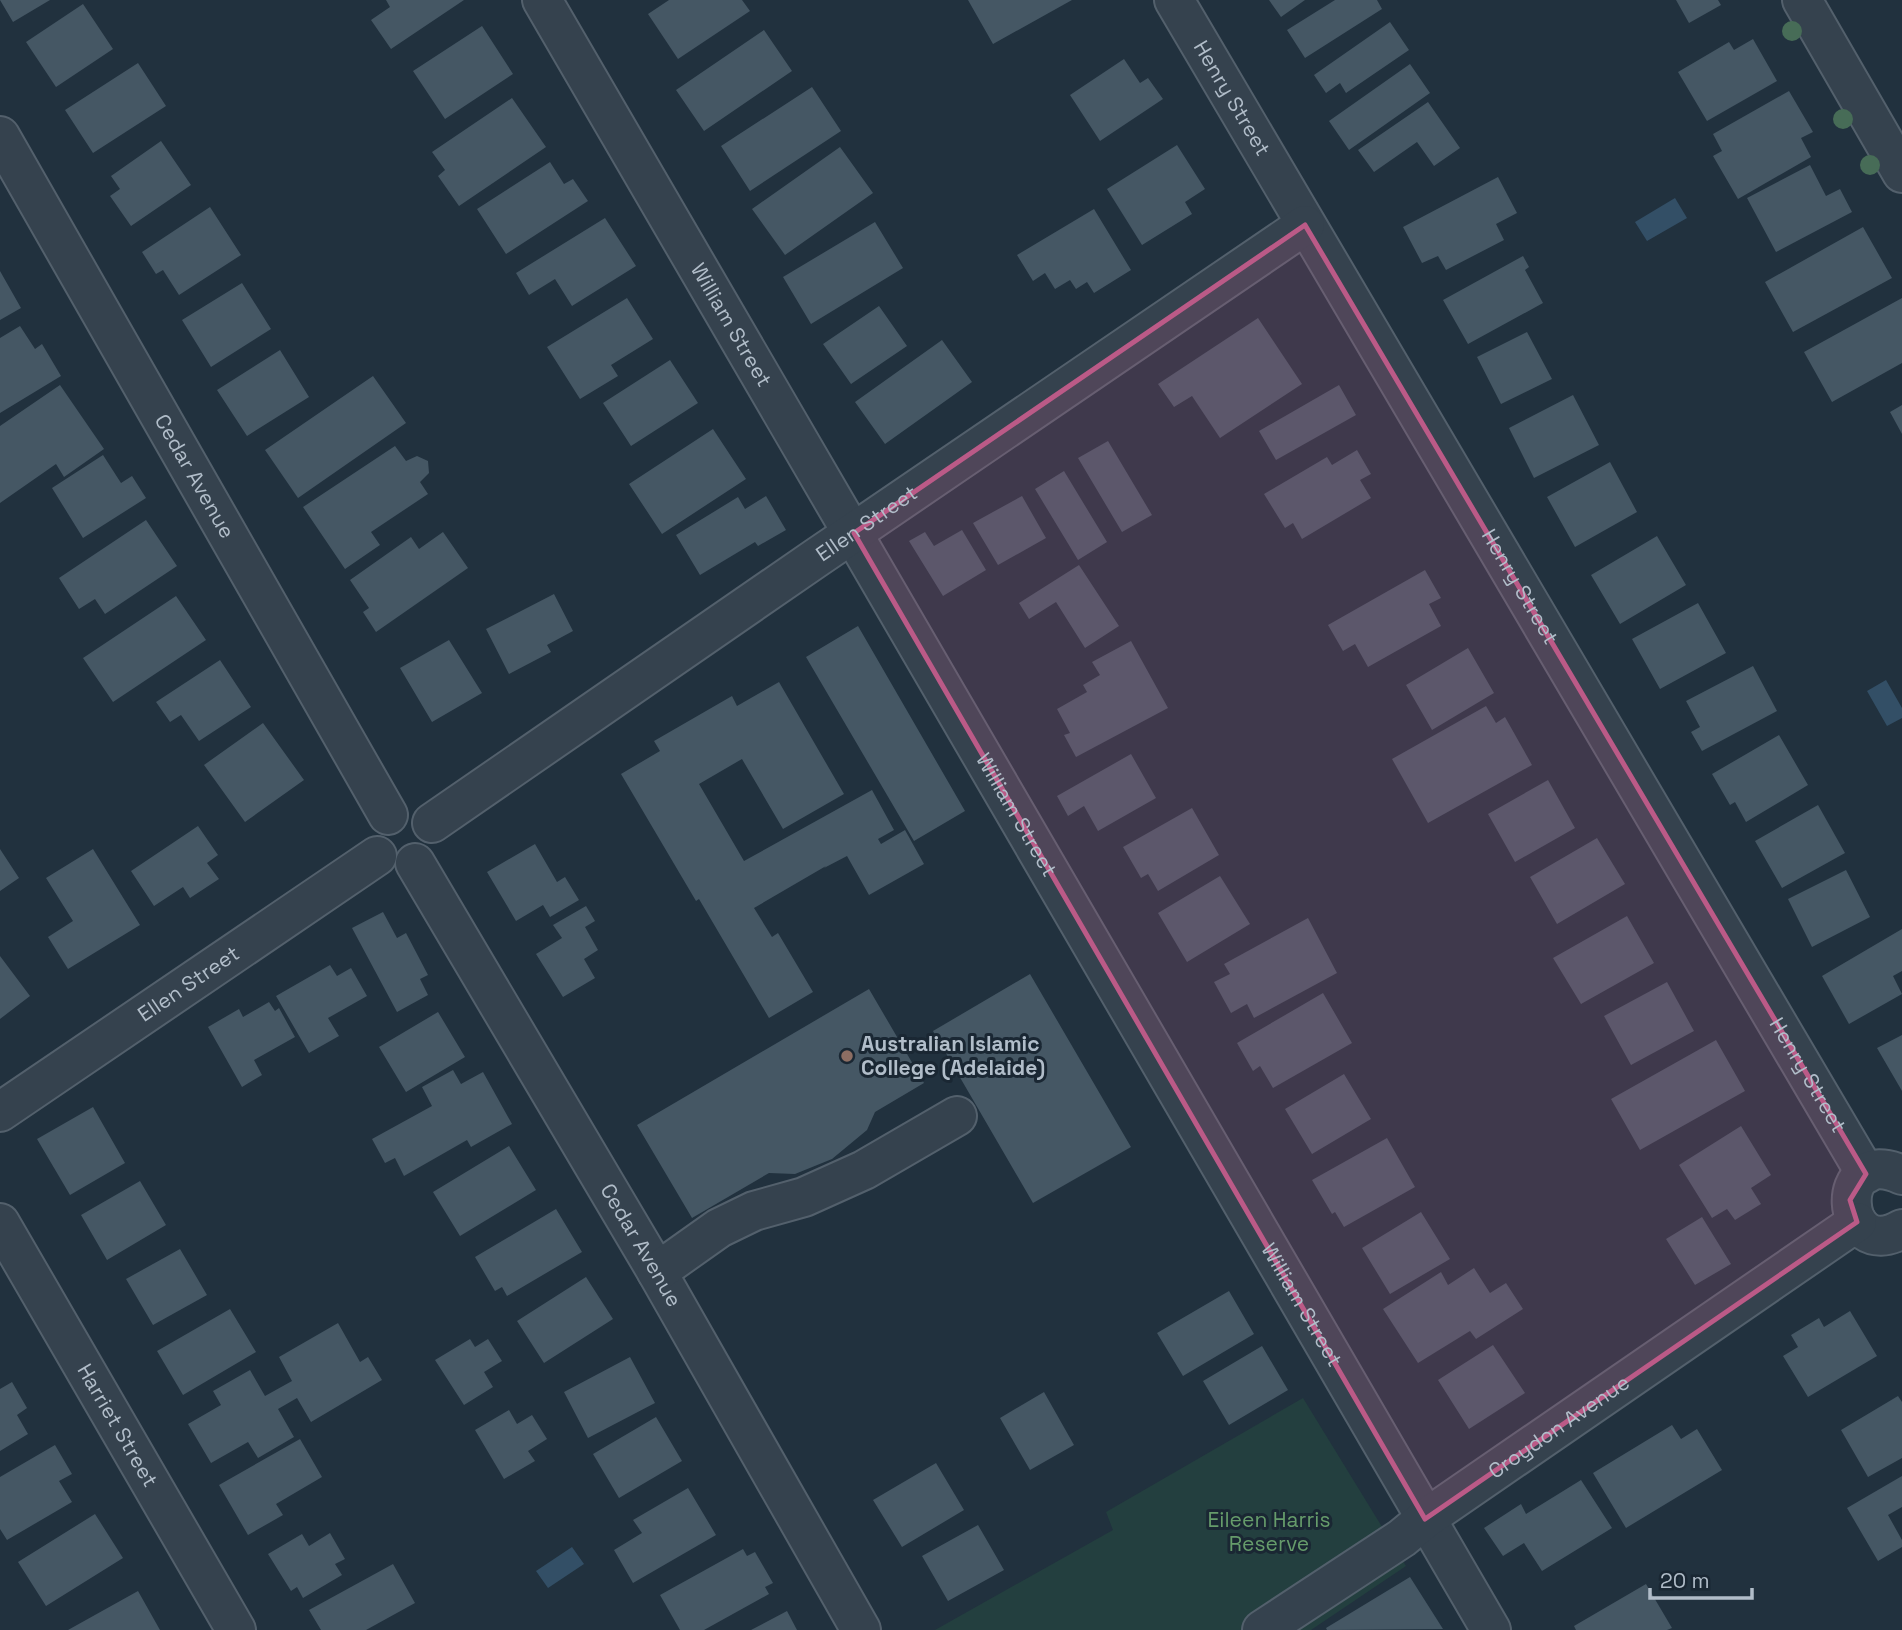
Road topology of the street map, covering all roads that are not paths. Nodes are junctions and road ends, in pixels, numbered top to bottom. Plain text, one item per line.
1 (542, 0) edge
2 (1174, 0) edge
3 (1802, 0) edge
4 (0, 136) edge
5 (1902, 173) edge
6 (1305, 225) junction
7 (853, 533) junction
8 (388, 816) junction
9 (432, 823) junction
10 (377, 856) junction
11 (415, 863) junction
12 (0, 1112) edge
13 (957, 1116) dead end
14 (1884, 1175) edge
15 (1857, 1222) junction
16 (0, 1223) edge
17 (1901, 1232) edge
18 (657, 1272) junction
19 (1425, 1519) junction
20 (236, 1630) edge
21 (861, 1630) edge
22 (1262, 1630) edge
23 (1491, 1630) edge

1 - 7 street, William Street
2 - 6 street, Henry Street
3 - 5 street
4 - 8 street, Cedar Avenue
6 - 7 street, Ellen Street
6 - 14 street, Henry Street
7 - 9 street, Ellen Street
7 - 19 street, William Street
8 - 9 street
8 - 10 street
9 - 11 street
10 - 11 street
10 - 12 street, Ellen Street
11 - 18 street, Cedar Avenue
13 - 18 street
14 - 15 street
15 - 17 street
15 - 19 street, Croydon Avenue
16 - 20 street, Harriet Street
18 - 21 street, Cedar Avenue
19 - 22 street, Croydon Avenue
19 - 23 street, William Street

